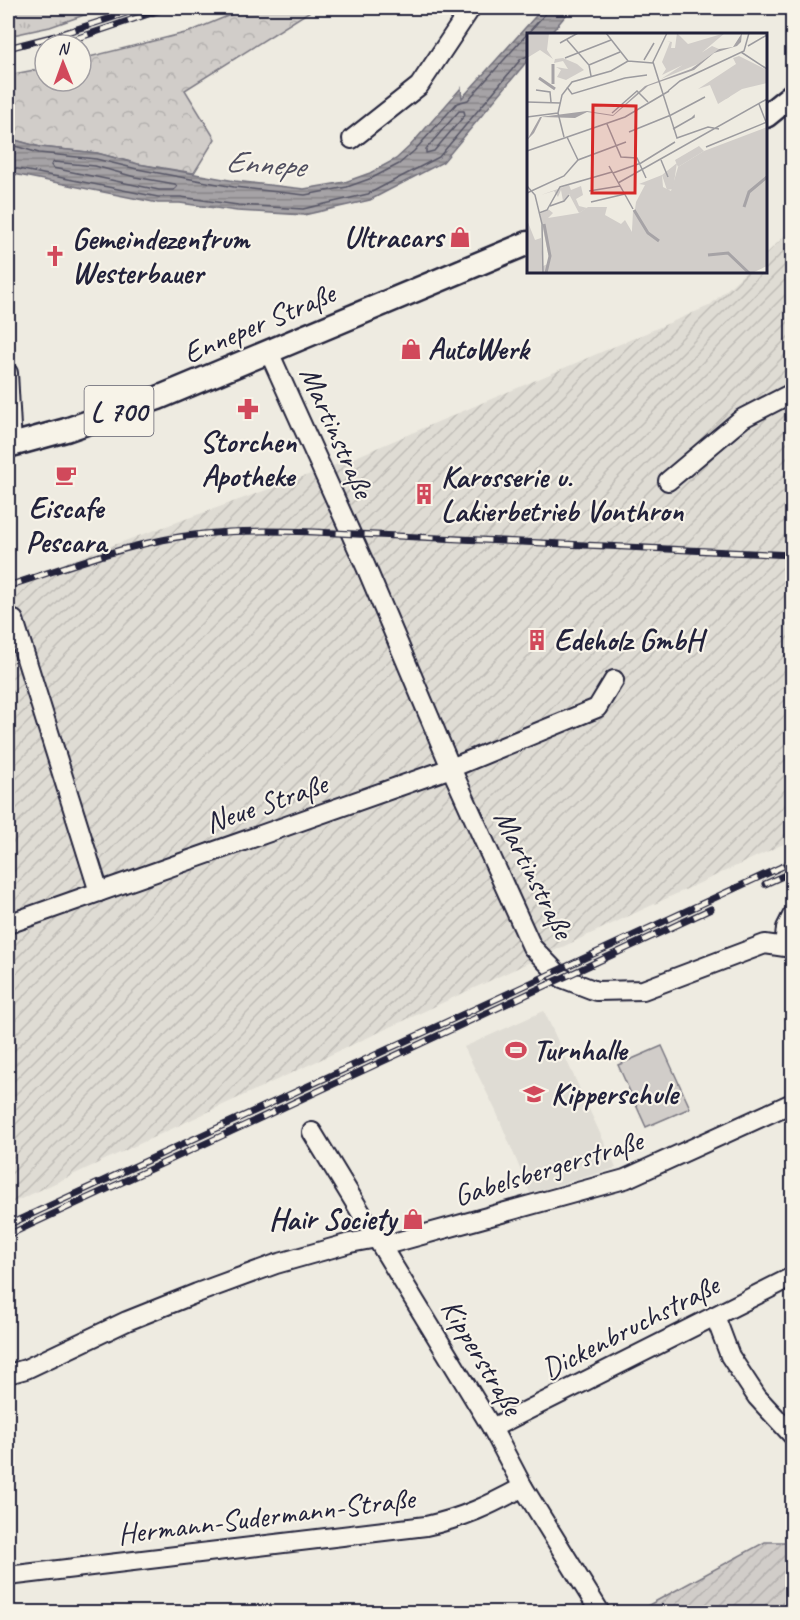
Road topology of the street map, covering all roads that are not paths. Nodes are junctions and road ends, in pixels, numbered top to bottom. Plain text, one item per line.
1 (471, 8) edge
2 (792, 95) edge
3 (767, 114) edge
4 (352, 139) dead end
5 (527, 243) edge
6 (269, 352) junction
7 (8, 373) edge
8 (792, 393) edge
9 (10, 446) edge
10 (668, 481) dead end
11 (14, 620) dead end
12 (614, 680) dead end
13 (451, 768) junction
14 (99, 892) junction
15 (792, 916) edge
16 (8, 924) edge
17 (788, 947) edge
18 (792, 1103) edge
19 (312, 1132) dead end
20 (379, 1242) junction
21 (792, 1276) edge
22 (715, 1316) junction
23 (8, 1374) edge
24 (492, 1428) junction
25 (792, 1435) edge
26 (523, 1487) junction
27 (8, 1576) edge
28 (600, 1612) edge

1 - 4 street
2 - 3 main road
5 - 6 main road, Enneper Straße / L 700
6 - 9 main road, Enneper Straße / L 700
6 - 13 street, Martinstraße
7 - 9 street
8 - 10 street
11 - 14 street
12 - 13 street
13 - 14 street, Neue Straße
13 - 17 street, Martinstraße
14 - 16 street, Neue Straße
15 - 17 street
18 - 20 street, Gabelsbergerstraße
19 - 20 street, Kipperstraße
20 - 23 street, Gabelsbergerstraße
20 - 24 street, Kipperstraße
21 - 22 street, Dickenbruchstraße
22 - 24 street, Dickenbruchstraße
22 - 25 street
24 - 26 street, Kipperstraße
26 - 27 street, Hermann-Sudermann-Straße
26 - 28 street, Kipperstraße

